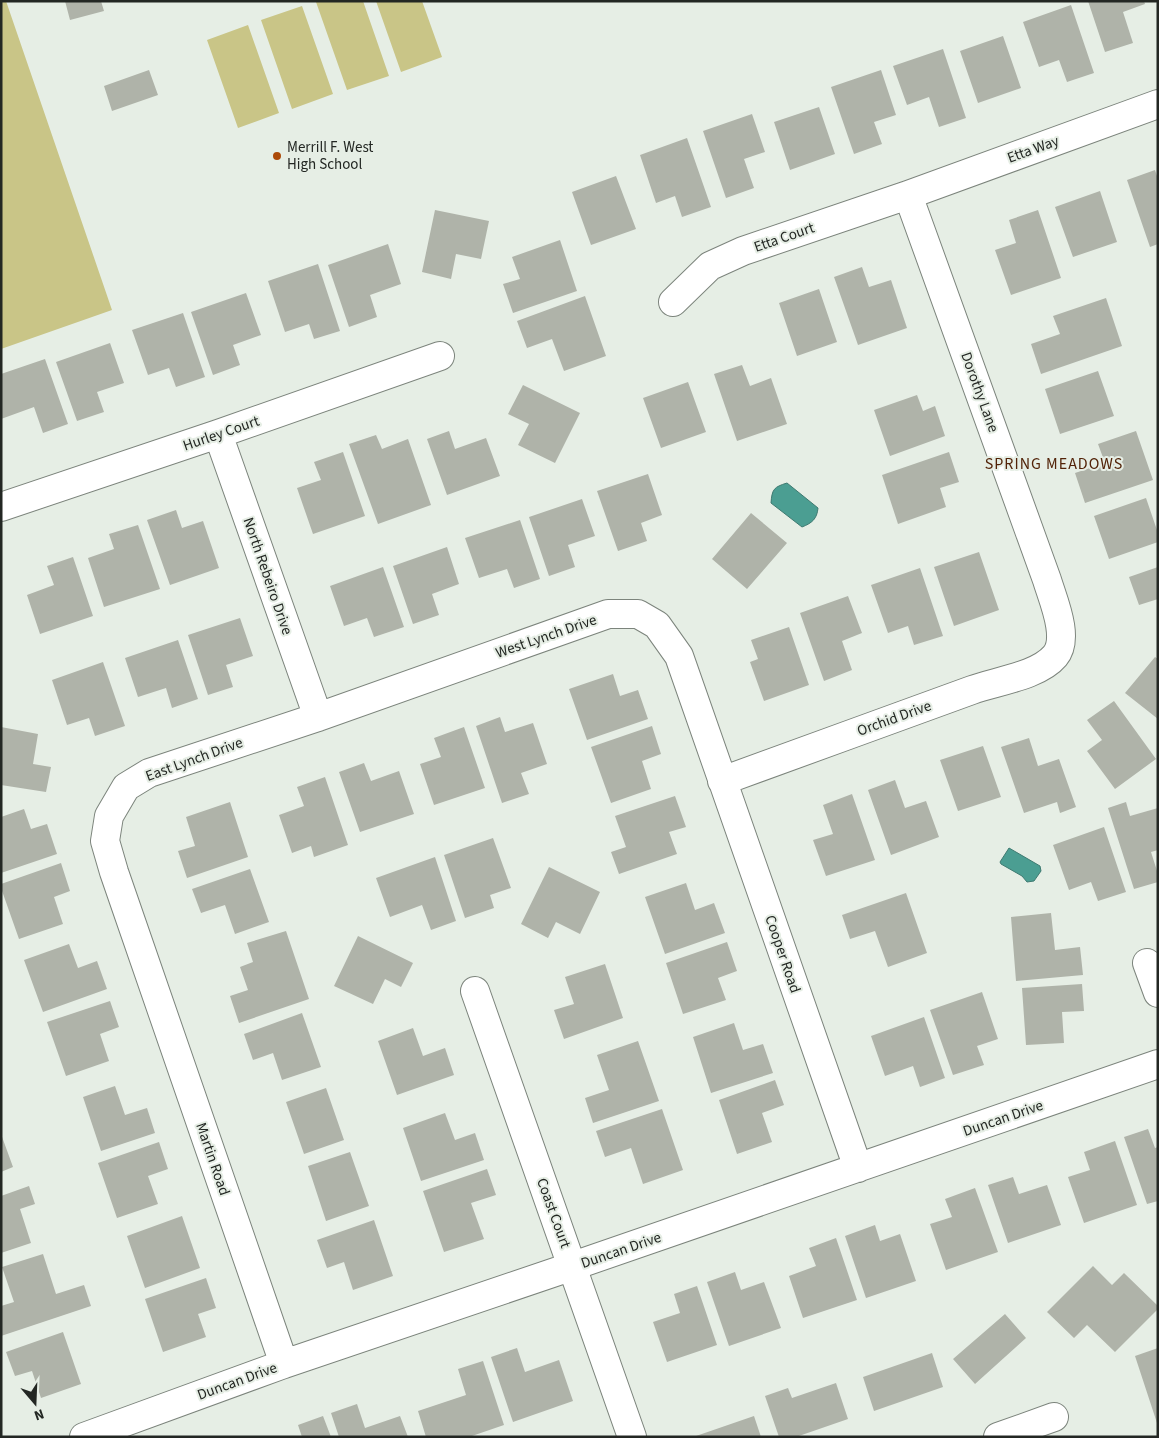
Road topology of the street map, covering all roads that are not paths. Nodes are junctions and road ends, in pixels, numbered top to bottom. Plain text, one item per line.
1 (1158, 104) edge
2 (908, 195) junction
3 (673, 302) dead end
4 (440, 356) dead end
5 (218, 434) junction
6 (1, 507) edge
7 (1060, 648) joint
8 (318, 717) junction
9 (708, 739) joint
10 (722, 781) junction
11 (142, 954) joint
12 (1147, 963) dead end
13 (475, 991) dead end
14 (1158, 993) edge
15 (1158, 1064) edge
16 (858, 1168) junction
17 (573, 1266) junction
18 (284, 1364) junction
19 (1054, 1417) dead end
20 (84, 1437) edge
21 (632, 1437) edge
22 (998, 1437) edge

1 - 2 street, Etta Way
2 - 3 street, Etta Court
2 - 7 street, Dorothy Lane
4 - 5 street, Hurley Court
5 - 6 street, Hurley Court
5 - 8 street, North Rebeiro Drive
7 - 10 street, Orchid Drive
8 - 9 street, West Lynch Drive
8 - 11 street, East Lynch Drive
9 - 10 street, Cooper Road
10 - 16 street, Cooper Road
11 - 18 street, Martin Road
12 - 14 street
13 - 17 street, Coast Court
15 - 16 street, Duncan Drive
16 - 17 street, Duncan Drive
17 - 18 street, Duncan Drive
17 - 21 street, Coast Court
18 - 20 street, Duncan Drive
19 - 22 street

